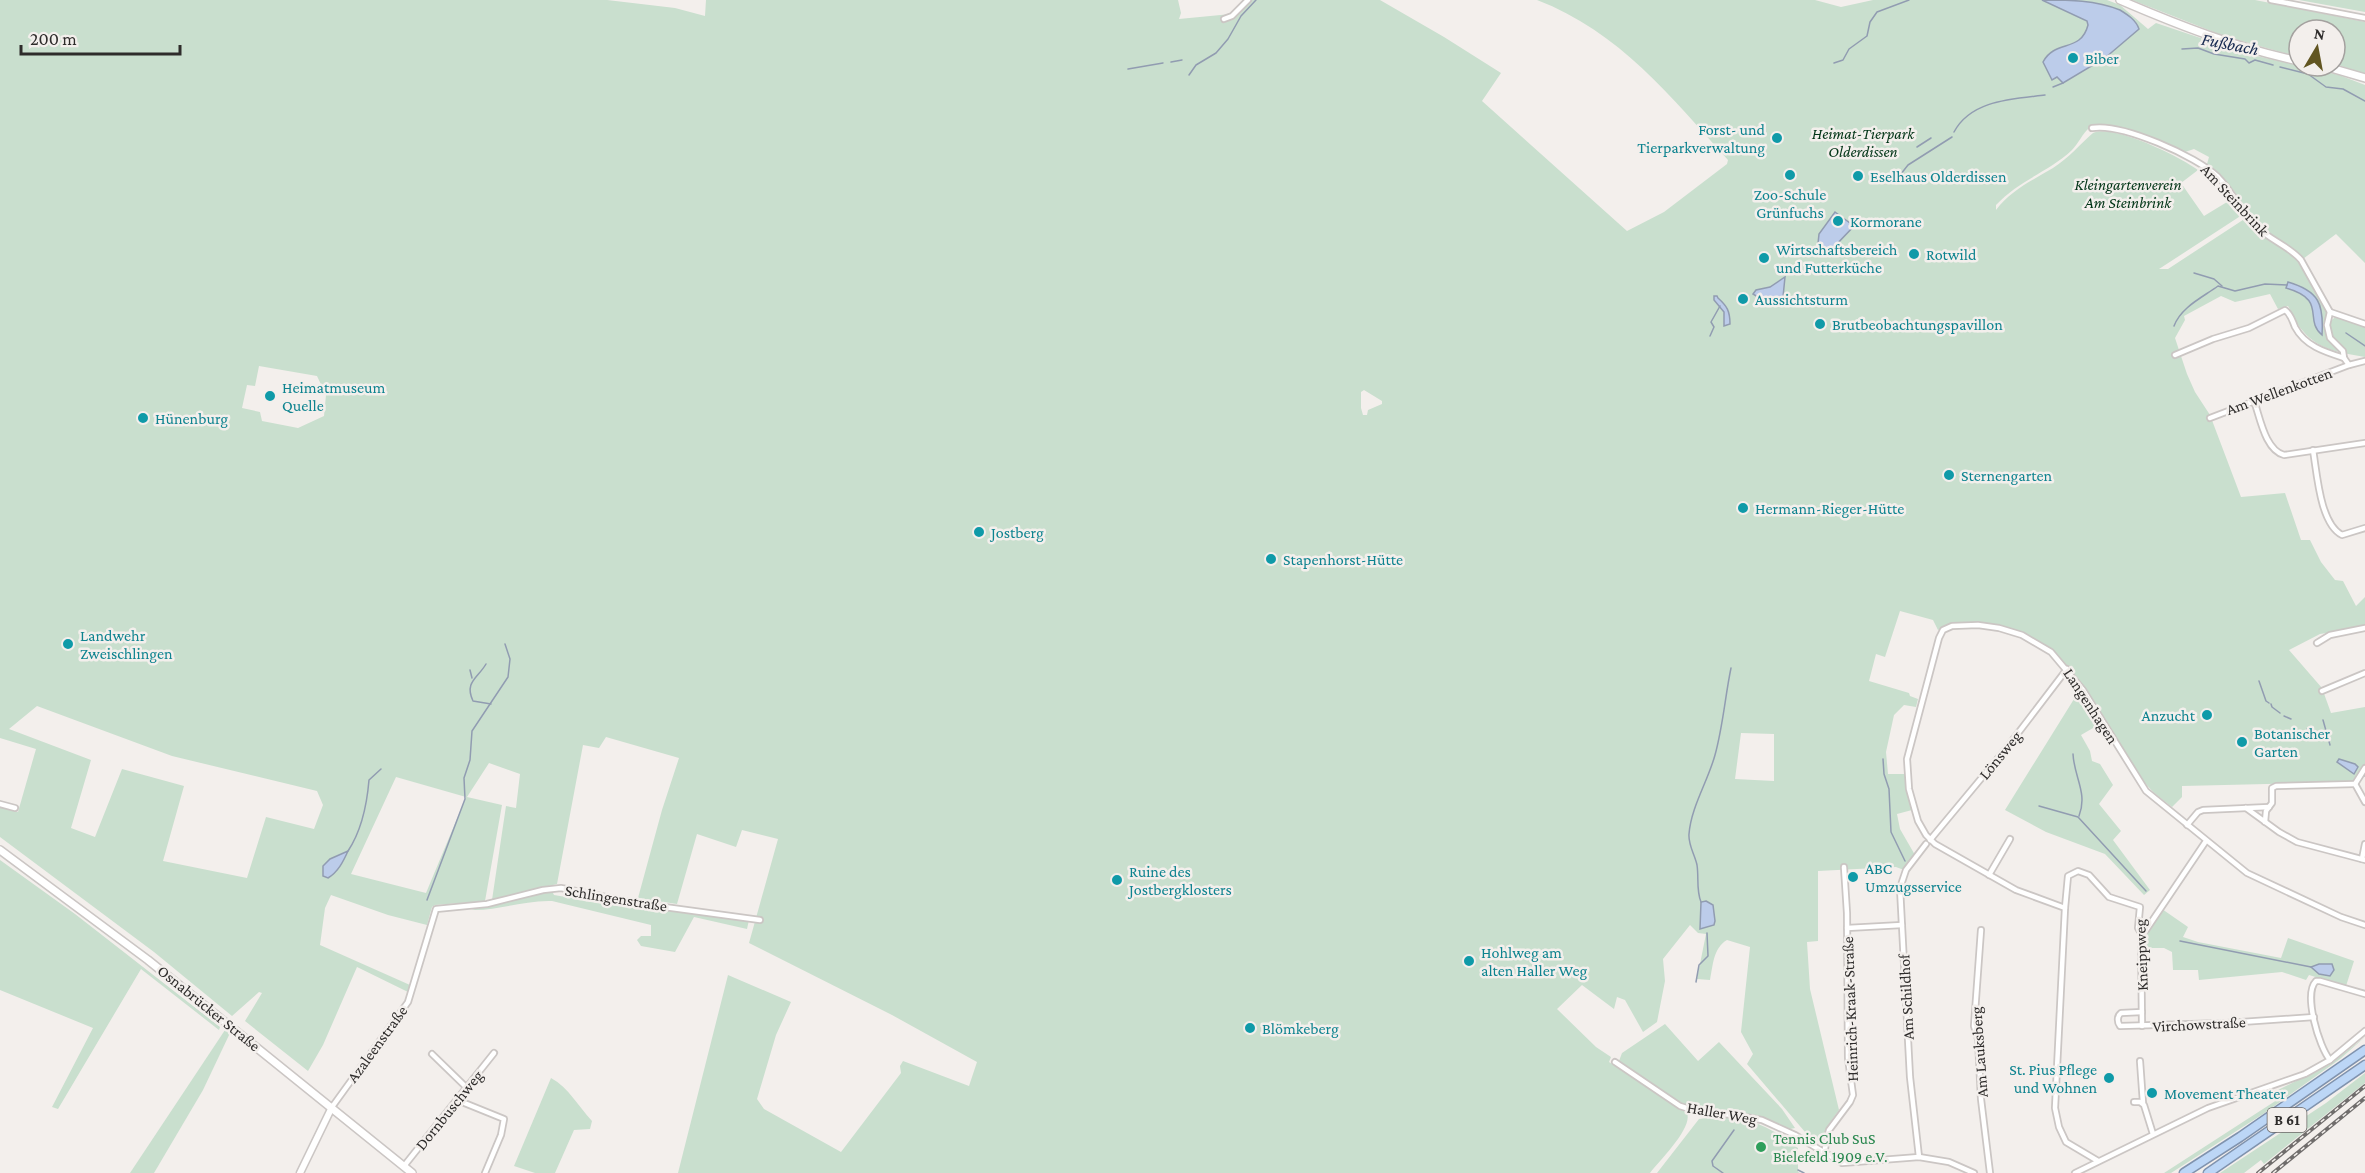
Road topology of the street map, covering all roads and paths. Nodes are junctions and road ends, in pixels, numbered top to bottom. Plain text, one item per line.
1 (1248, 0) edge
2 (2120, 0) edge
3 (2271, 0) edge
4 (2365, 18) edge
5 (1224, 20) dead end
6 (2287, 58) edge
7 (2347, 73) edge
8 (2365, 78) edge
9 (2092, 128) dead end
10 (2330, 312) junction
11 (2365, 324) edge
12 (2175, 355) dead end
13 (2344, 358) junction
14 (2365, 362) edge
15 (2349, 365) junction
16 (2254, 401) junction
17 (2210, 418) dead end
18 (2365, 443) edge
19 (2313, 450) junction
20 (2365, 528) edge
21 (2365, 628) edge
22 (2317, 643) dead end
23 (2067, 669) junction
24 (2365, 674) edge
25 (2322, 692) dead end
26 (2365, 768) edge
27 (2355, 784) junction
28 (2365, 802) edge
29 (0, 804) edge
30 (2269, 807) junction
31 (15, 808) dead end
32 (2246, 808) junction
33 (2265, 822) junction
34 (2187, 825) junction
35 (2010, 839) dead end
36 (2206, 841) junction
37 (1928, 842) junction
38 (2365, 844) edge
39 (0, 850) edge
40 (2364, 860) edge
41 (1844, 867) dead end
42 (1989, 874) junction
43 (2066, 908) junction
44 (436, 909) joint
45 (760, 920) dead end
46 (1902, 925) junction
47 (2365, 925) edge
48 (1847, 928) junction
49 (1981, 930) dead end
50 (2141, 933) junction
51 (2365, 994) edge
52 (2142, 1012) junction
53 (2314, 1017) junction
54 (2142, 1026) junction
55 (2365, 1031) edge
56 (2365, 1050) edge
57 (494, 1053) dead end
58 (432, 1054) dead end
59 (2140, 1060) dead end
60 (2330, 1060) junction
61 (1615, 1062) dead end
62 (2365, 1065) edge
63 (467, 1088) junction
64 (458, 1100) junction
65 (2134, 1102) dead end
66 (2143, 1103) junction
67 (332, 1107) junction
68 (2153, 1134) junction
69 (1824, 1153) junction
70 (1919, 1158) junction
71 (2098, 1161) junction
72 (404, 1166) junction
73 (300, 1173) edge
74 (412, 1173) edge
75 (485, 1173) edge
76 (1974, 1173) edge
77 (1990, 1173) edge
78 (2074, 1173) edge
79 (2184, 1173) edge
80 (2208, 1173) edge

1 - 5 street
2 - 6 main road
3 - 4 street
7 - 8 main road
9 - 10 street, Am Steinbrink
10 - 11 street
10 - 13 street, Am Steinbrink
12 - 13 street
13 - 15 street, Am Steinbrink
14 - 15 street, Am Wellenkotten
15 - 16 street, Am Wellenkotten
16 - 17 street, Am Wellenkotten
16 - 19 street
18 - 19 street
19 - 20 street
21 - 22 street
23 - 34 street, Langenhagen
23 - 37 street, Lönsweg
23 - 37 street, Langenhagen
24 - 25 street
26 - 27 street
27 - 28 street
27 - 30 street
29 - 31 street
30 - 32 street
30 - 33 street
32 - 33 street
32 - 34 street
33 - 40 street
34 - 36 street, Langenhagen
35 - 42 street
36 - 47 street, Langenhagen
36 - 50 street
37 - 42 street
37 - 46 street, Am Schildhof
38 - 40 street
39 - 67 main road, Osnabrücker Straße
41 - 48 street, Heinrich-Kraak-Straße
42 - 43 street
43 - 50 street, Kneippweg
43 - 71 street
44 - 45 street, Schlingenstraße
44 - 67 street, Azaleenstraße
46 - 48 street, Heinrich-Kraak-Straße
46 - 70 street, Am Schildhof
48 - 69 street, Heinrich-Kraak-Straße
49 - 77 street, Am Lauksberg
50 - 52 street, Kneippweg
51 - 53 street
52 - 54 street, Kneippweg
52 - 54 street, Virchowstraße
53 - 54 street, Virchowstraße
53 - 60 street
55 - 60 street
56 - 79 highway, B 61
57 - 63 street, Dornbuschweg
58 - 63 street
59 - 66 street
60 - 68 street
61 - 69 street, Haller Weg
62 - 80 highway, B 61
63 - 64 street, Dornbuschweg
64 - 72 street, Dornbuschweg
64 - 75 street
65 - 66 street
66 - 68 street
67 - 72 main road, Osnabrücker Straße
67 - 73 street
68 - 71 street
69 - 70 street, Haller Weg
70 - 76 street, Haller Weg
71 - 78 street
72 - 74 main road, Osnabrücker Straße

